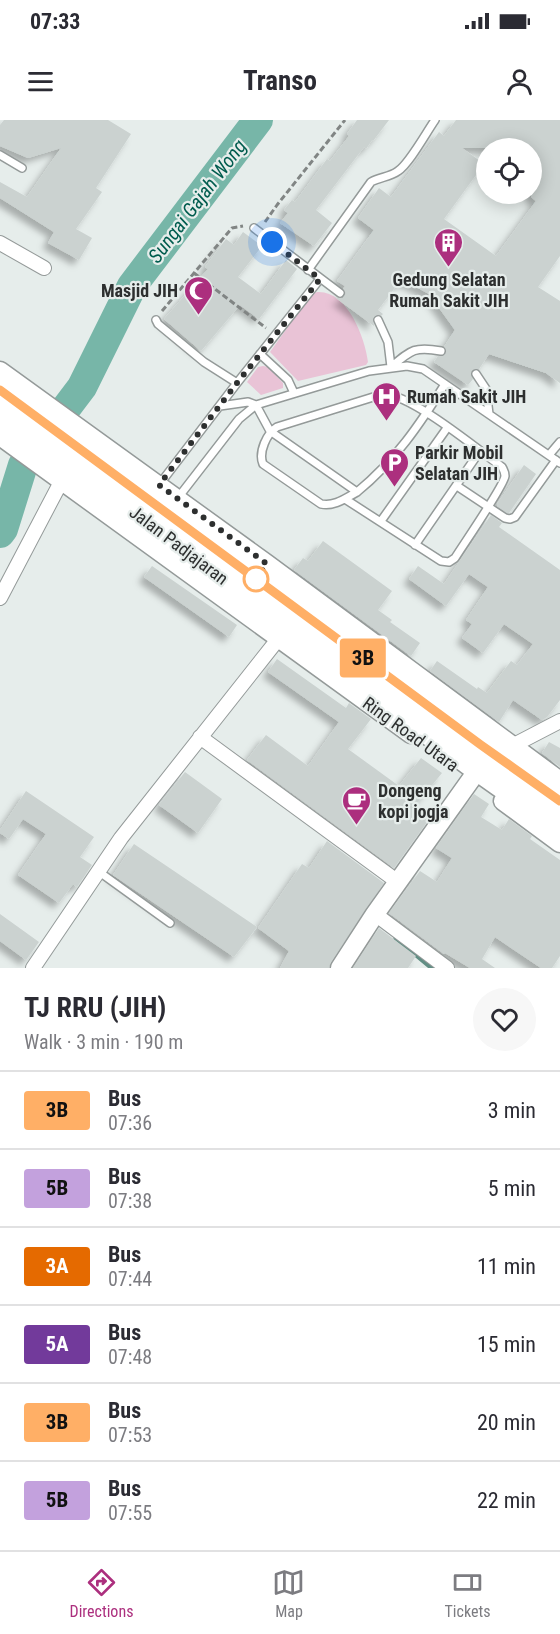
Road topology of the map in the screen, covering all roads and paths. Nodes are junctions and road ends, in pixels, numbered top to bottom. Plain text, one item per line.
1 (435, 120) edge
2 (0, 155) edge
3 (22, 168) dead end
4 (254, 228) dead end
5 (0, 243) edge
6 (44, 268) dead end
7 (308, 270) junction
8 (194, 273) dead end
9 (320, 279) junction
10 (340, 293) dead end
11 (156, 320) dead end
12 (378, 320) dead end
13 (275, 334) junction
14 (441, 351) dead end
15 (260, 354) junction
16 (392, 367) junction
17 (0, 371) edge
18 (476, 374) dead end
19 (237, 383) junction
20 (446, 384) junction
21 (294, 393) junction
22 (256, 405) junction
23 (220, 406) junction
24 (7, 412) edge
25 (426, 413) junction
26 (489, 414) junction
27 (447, 428) junction
28 (270, 431) junction
29 (560, 442) edge
30 (480, 451) junction
31 (549, 455) junction
32 (86, 462) junction
33 (558, 462) edge
34 (159, 485) junction
35 (457, 486) junction
36 (357, 492) junction
37 (177, 499) junction
38 (345, 499) junction
39 (488, 506) junction
40 (381, 521) junction
41 (415, 545) junction
42 (0, 598) edge
43 (293, 618) junction
44 (560, 721) edge
45 (200, 737) junction
46 (512, 746) junction
47 (472, 778) junction
48 (560, 781) edge
49 (560, 801) edge
50 (560, 827) edge
51 (560, 843) edge
52 (98, 871) junction
53 (398, 882) junction
54 (375, 914) junction
55 (170, 923) dead end
56 (33, 968) edge
57 (340, 968) edge
58 (447, 968) edge

1 - 7 lane
2 - 3 lane
4 - 7 lane
5 - 6 street
7 - 9 lane
8 - 13 path
9 - 10 lane
9 - 13 lane
11 - 19 lane
12 - 16 lane
13 - 15 lane
14 - 16 lane
15 - 19 lane
15 - 21 lane
16 - 20 lane
16 - 21 lane
17 - 24 street, Ring Road Utara
18 - 26 lane
19 - 23 lane
20 - 25 lane
20 - 26 lane
21 - 22 lane
22 - 23 lane
22 - 28 lane
22 - 37 lane
23 - 34 lane
24 - 32 highway, Jalan Padjajaran
24 - 32 street, Ring Road Utara
25 - 27 lane
25 - 28 lane
25 - 36 lane
26 - 31 lane
27 - 30 lane
27 - 40 lane
28 - 36 lane
28 - 38 lane
29 - 31 lane
30 - 35 lane
30 - 39 lane
31 - 33 lane
32 - 34 street, Ring Road Utara
32 - 42 street
32 - 43 highway, Jalan Padjajaran
32 - 43 street, Ring Road Utara
33 - 39 lane
34 - 37 street, Ring Road Utara
35 - 39 lane
35 - 41 lane
36 - 38 lane
37 - 43 street, Ring Road Utara
38 - 40 lane
39 - 41 lane
40 - 41 lane
43 - 45 street
43 - 46 street, Ring Road Utara
43 - 47 street, Ring Road Utara
43 - 49 highway, Jalan Padjajaran
43 - 50 highway, Jalan Padjajaran
44 - 46 street
45 - 52 street
45 - 53 street
46 - 48 street, Ring Road Utara
47 - 51 street, Ring Road Utara
47 - 53 street
52 - 55 lane
52 - 56 street
53 - 54 street
54 - 57 street
54 - 58 street

